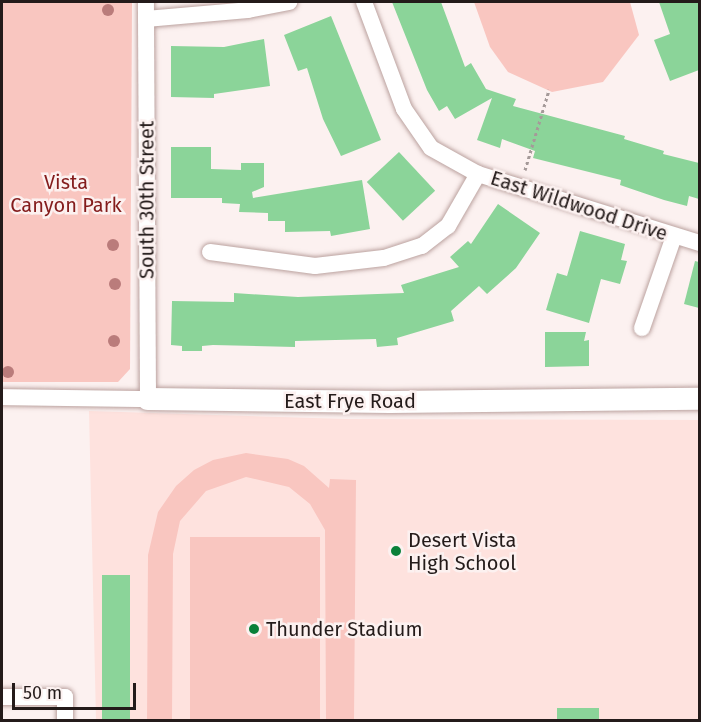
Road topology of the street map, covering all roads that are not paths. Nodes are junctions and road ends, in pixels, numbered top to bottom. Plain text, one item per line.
1 (146, 2) edge
2 (289, 2) edge
3 (363, 2) edge
4 (146, 19) junction
5 (478, 174) junction
6 (674, 236) junction
7 (699, 243) edge
8 (210, 252) dead end
9 (642, 327) dead end
10 (2, 397) edge
11 (148, 399) junction
12 (699, 399) edge
13 (2, 697) edge
14 (65, 720) edge

1 - 4 street, South 30th Street
2 - 4 street
3 - 5 street
4 - 11 street, South 30th Street
5 - 6 street, East Wildwood Drive
5 - 8 street, East Wildwood Drive
6 - 7 street, East Wildwood Drive
6 - 9 street
10 - 11 street, East Frye Road
11 - 12 street, East Frye Road
13 - 14 street

